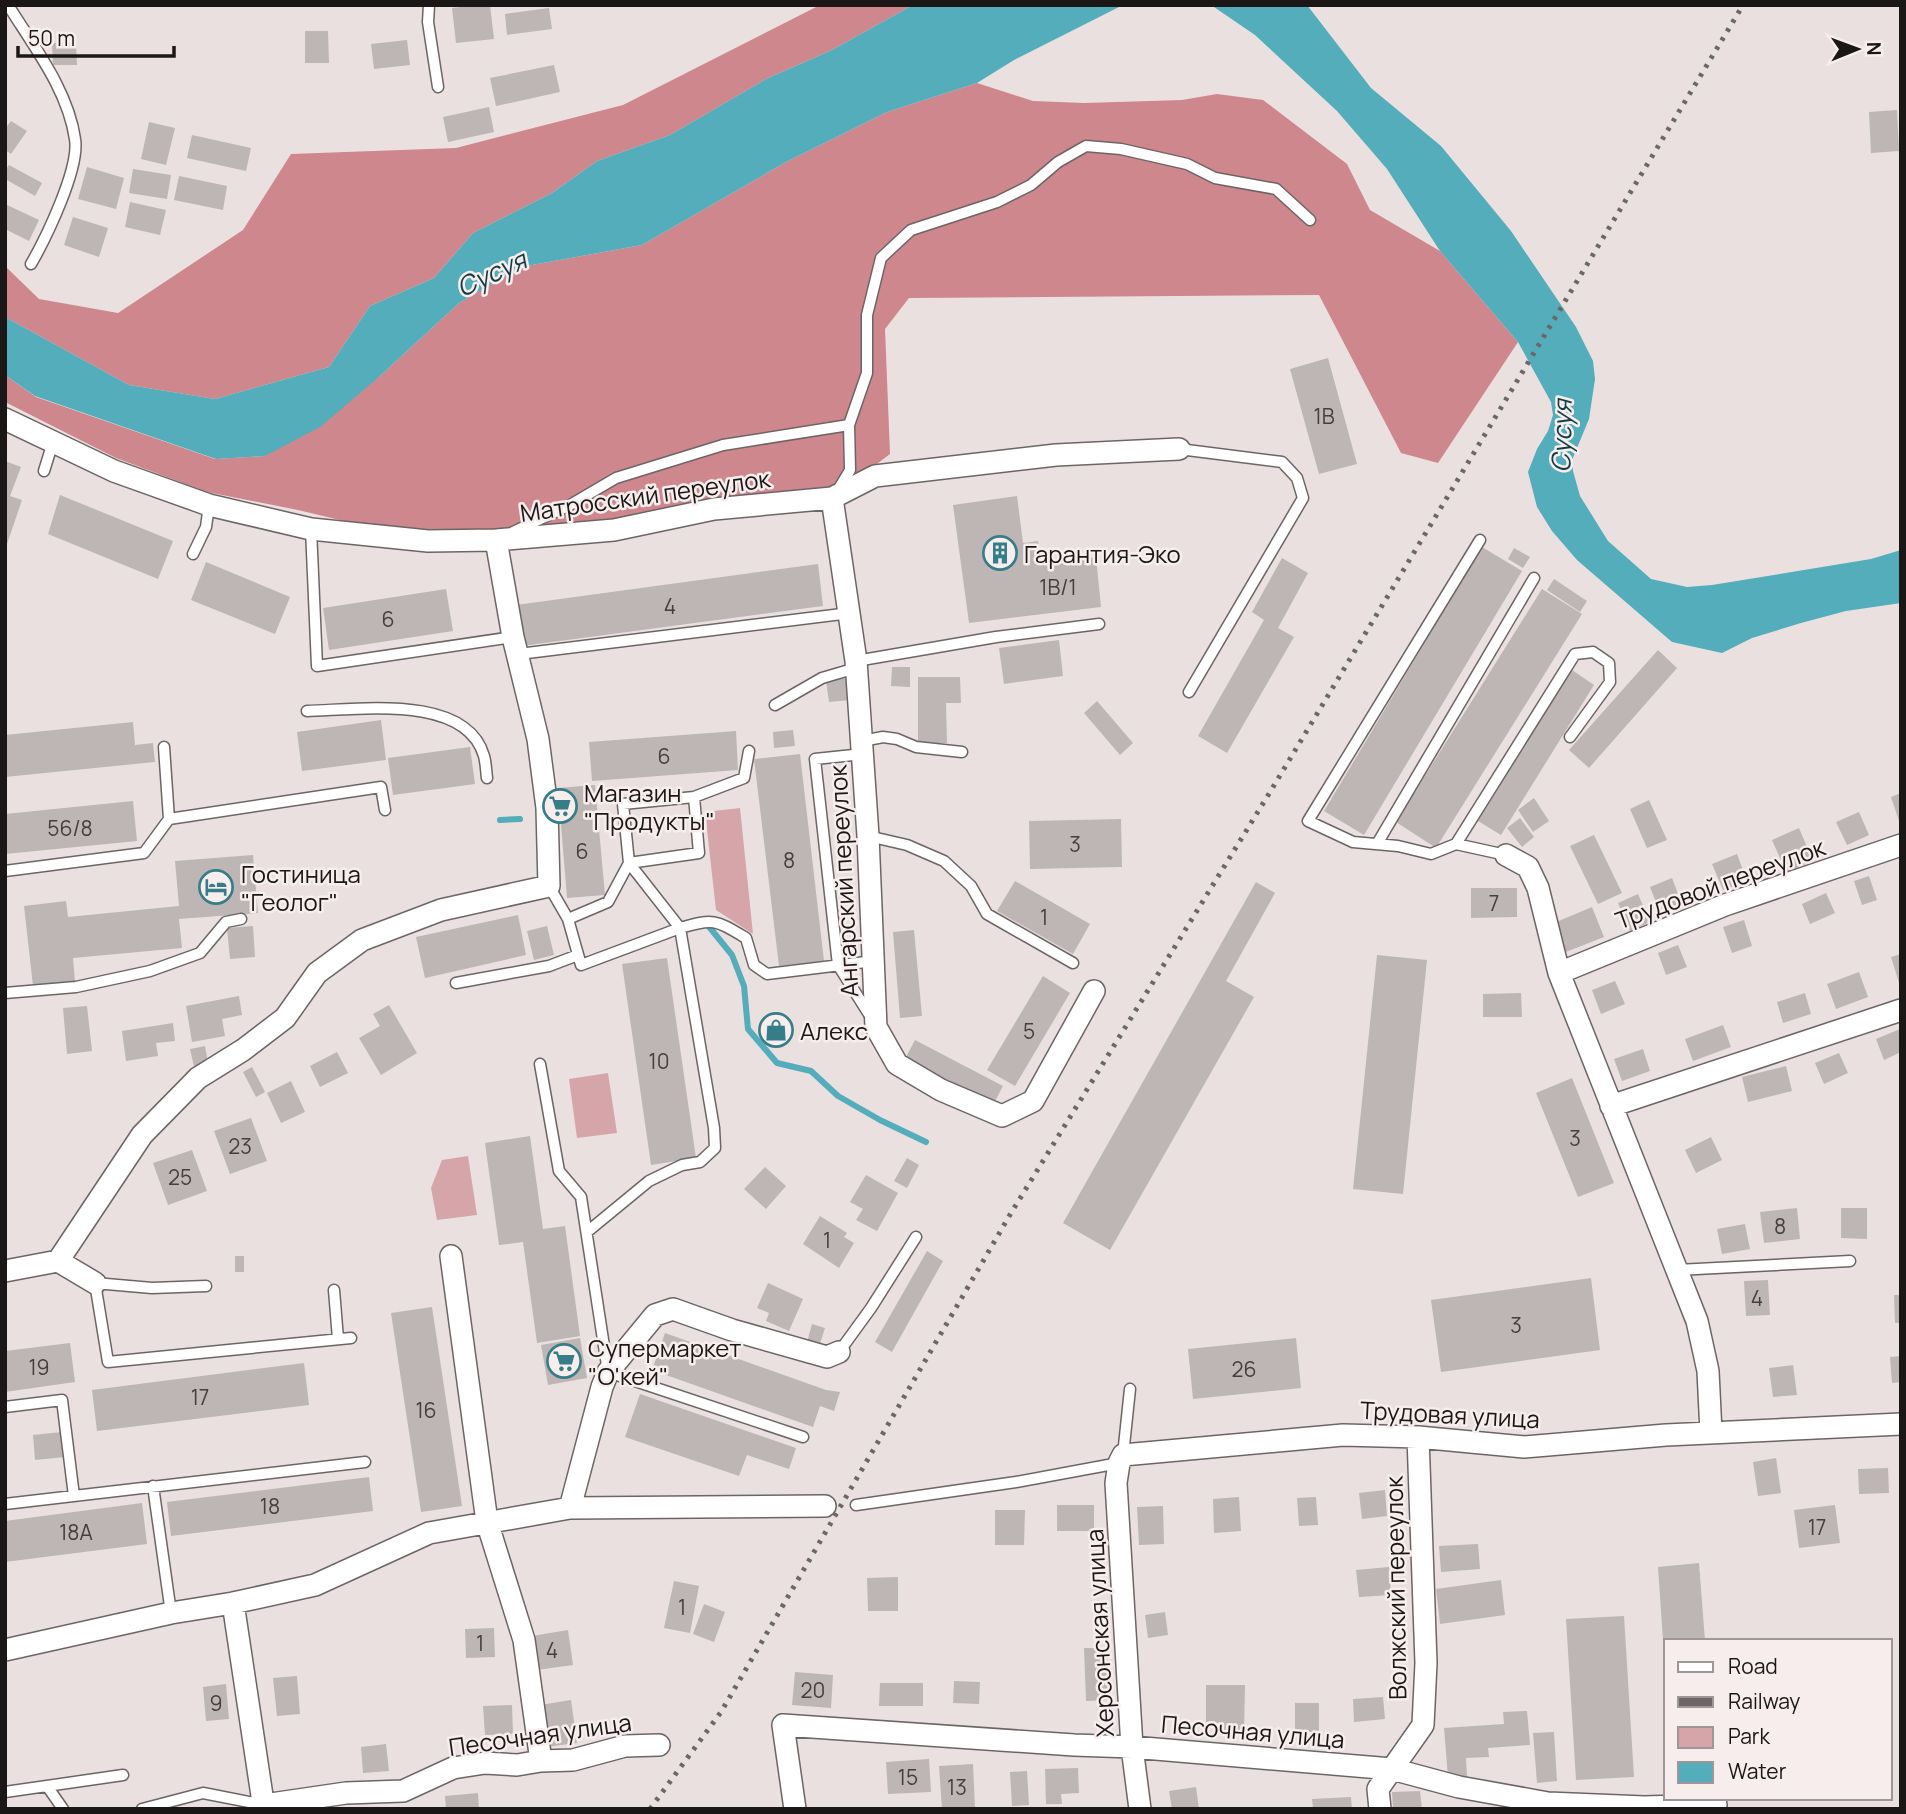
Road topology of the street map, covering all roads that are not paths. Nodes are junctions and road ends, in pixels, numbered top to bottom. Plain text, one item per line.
1 (8, 5) edge
2 (429, 5) edge
3 (438, 87) dead end
4 (1310, 220) dead end
5 (31, 264) dead end
6 (5, 419) edge
7 (849, 425) junction
8 (53, 442) junction
9 (1179, 449) joint
10 (44, 471) dead end
11 (832, 498) junction
12 (209, 505) junction
13 (311, 529) junction
14 (496, 540) junction
15 (1480, 540) dead end
16 (193, 554) dead end
17 (1534, 578) dead end
18 (850, 613) junction
19 (1100, 624) dead end
20 (516, 645) junction
21 (856, 664) junction
22 (1189, 692) dead end
23 (775, 705) dead end
24 (307, 711) dead end
25 (1570, 737) dead end
26 (164, 747) dead end
27 (863, 747) junction
28 (750, 751) dead end
29 (962, 752) dead end
30 (487, 778) dead end
31 (694, 797) junction
32 (385, 810) dead end
33 (169, 818) junction
34 (868, 836) junction
35 (1377, 844) junction
36 (1456, 844) junction
37 (1901, 845) edge
38 (1506, 855) joint
39 (629, 863) junction
40 (5, 871) edge
41 (549, 886) junction
42 (241, 919) dead end
43 (568, 919) junction
44 (680, 928) junction
45 (578, 955) junction
46 (874, 961) junction
47 (1073, 963) dead end
48 (838, 965) junction
49 (1559, 973) junction
50 (456, 984) dead end
51 (1094, 991) dead end
52 (5, 993) edge
53 (1901, 1010) edge
54 (876, 1027) junction
55 (540, 1064) dead end
56 (1611, 1106) junction
57 (587, 1232) junction
58 (916, 1237) dead end
59 (451, 1256) dead end
60 (58, 1261) junction
61 (1850, 1261) dead end
62 (1677, 1270) junction
63 (5, 1271) edge
64 (95, 1283) junction
65 (206, 1286) dead end
66 (334, 1290) dead end
67 (351, 1338) dead end
68 (338, 1339) junction
69 (839, 1352) joint
70 (608, 1372) junction
71 (1130, 1389) dead end
72 (5, 1407) edge
73 (1901, 1424) edge
74 (1711, 1433) junction
75 (803, 1437) dead end
76 (1418, 1437) junction
77 (1121, 1459) junction
78 (365, 1462) dead end
79 (153, 1486) junction
80 (74, 1496) junction
81 (5, 1504) edge
82 (856, 1505) dead end
83 (825, 1506) dead end
84 (570, 1508) junction
85 (487, 1522) junction
86 (233, 1603) junction
87 (171, 1613) junction
88 (5, 1650) edge
89 (659, 1745) dead end
90 (1132, 1747) junction
91 (541, 1760) junction
92 (1392, 1769) junction
93 (123, 1775) dead end
94 (47, 1786) junction
95 (5, 1792) edge
96 (1716, 1805) dead end
97 (264, 1807) edge
98 (63, 1809) edge
99 (142, 1809) edge
100 (795, 1809) edge
101 (1140, 1809) edge
102 (1380, 1809) edge

1 - 5 lane
2 - 3 lane
4 - 7 lane
6 - 8 street, Матросский переулок
7 - 11 lane
7 - 14 lane
8 - 10 lane
8 - 12 street, Матросский переулок
9 - 11 street, Матросский переулок
9 - 22 lane
11 - 14 street, Матросский переулок
11 - 18 street, Ангарский переулок
12 - 13 street, Матросский переулок
12 - 16 lane
13 - 14 street, Матросский переулок
13 - 20 lane
14 - 20 street
15 - 35 lane
17 - 35 lane
18 - 20 lane
18 - 21 street, Ангарский переулок
19 - 21 lane
20 - 41 street
21 - 23 lane
21 - 27 street, Ангарский переулок
24 - 30 lane
25 - 36 lane
26 - 33 lane
27 - 29 lane
27 - 34 street, Ангарский переулок
27 - 48 lane
28 - 31 lane
31 - 39 lane
31 - 39 lane
32 - 33 lane
33 - 40 lane
34 - 46 street, Ангарский переулок
34 - 47 lane
35 - 36 lane
36 - 38 lane
37 - 49 street, Трудовой переулок
38 - 49 street
39 - 43 lane
39 - 44 lane
41 - 43 lane
41 - 60 street
42 - 52 lane
43 - 45 lane
44 - 45 lane
44 - 48 lane
44 - 57 lane
45 - 50 lane
46 - 48 lane
46 - 54 street, Ангарский переулок
48 - 54 lane
49 - 56 street
51 - 54 street, Ангарский переулок
53 - 56 street
55 - 57 lane
56 - 62 street
57 - 70 lane
58 - 69 lane
59 - 85 street
60 - 63 street
60 - 64 street
61 - 62 lane
62 - 74 street
64 - 65 lane
64 - 68 lane
66 - 68 lane
67 - 68 lane
69 - 70 street
70 - 75 lane
70 - 84 street
71 - 77 lane
72 - 80 lane
73 - 74 street, Трудовая улица
74 - 76 street, Трудовая улица
76 - 77 street, Трудовая улица
76 - 92 street, Волжский переулок
77 - 82 lane
77 - 90 street, Херсонская улица
78 - 79 lane
79 - 80 lane
79 - 87 lane
80 - 81 lane
83 - 84 street
84 - 85 street
85 - 86 street
85 - 91 street
86 - 87 street
86 - 97 street
87 - 88 street
89 - 91 street, Песочная улица
90 - 92 street, Песочная улица
90 - 100 street, Песочная улица
90 - 101 street, Херсонская улица
91 - 97 street, Песочная улица
92 - 96 street, Песочная улица
92 - 102 street, Волжский переулок
93 - 94 lane
94 - 95 lane
94 - 98 lane
97 - 99 lane

